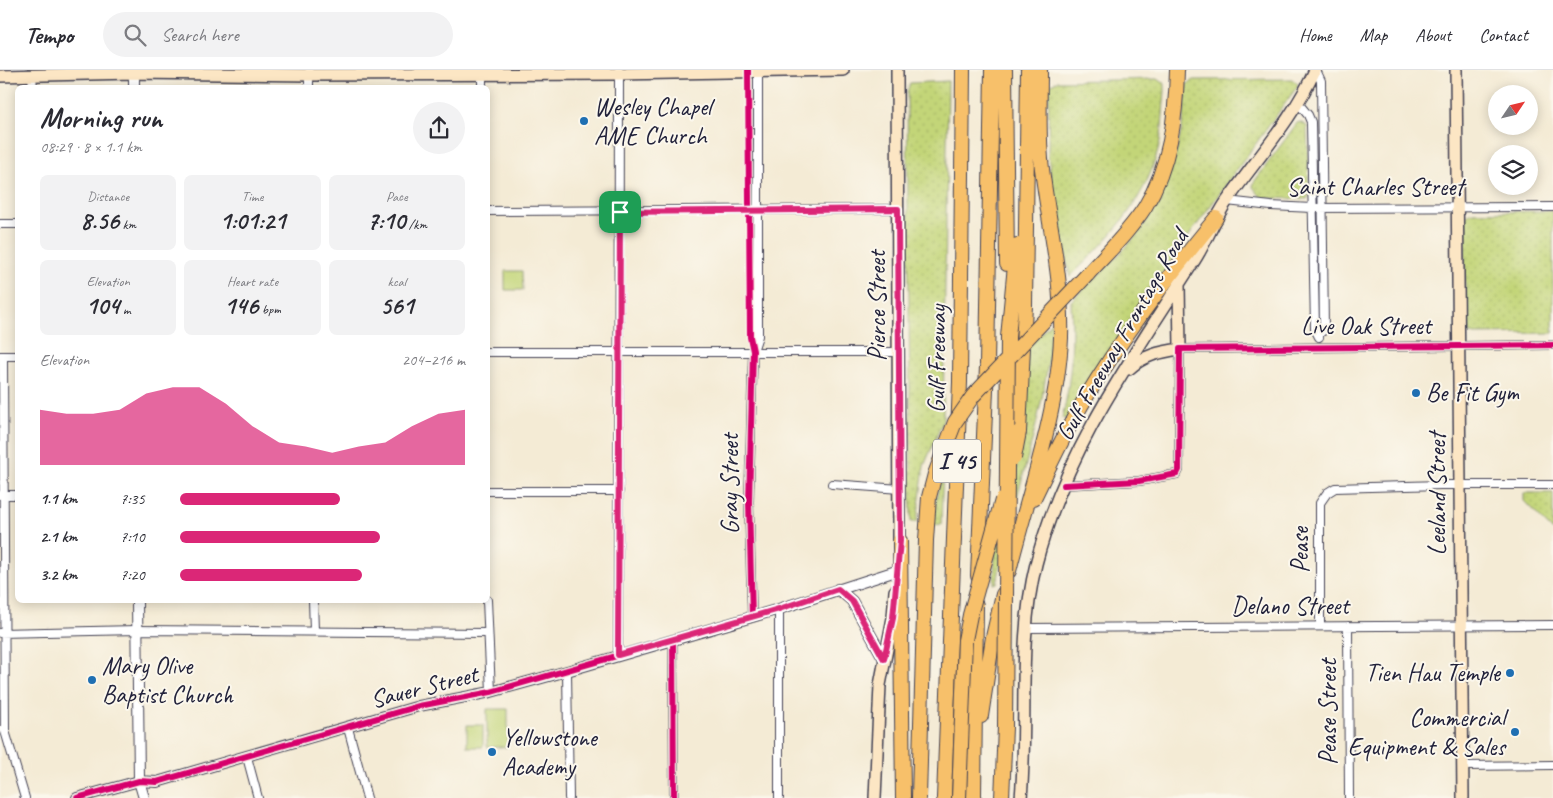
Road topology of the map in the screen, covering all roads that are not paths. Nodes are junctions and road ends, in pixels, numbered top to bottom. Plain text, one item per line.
1 (758, 70) edge
2 (844, 70) edge
3 (897, 70) edge
4 (957, 70) edge
5 (963, 70) edge
6 (992, 70) edge
7 (1005, 70) edge
8 (1022, 70) edge
9 (1028, 70) edge
10 (1040, 70) edge
11 (1177, 70) edge
12 (1315, 70) edge
13 (1456, 70) edge
14 (134, 71) edge
15 (482, 71) edge
16 (619, 72) edge
17 (309, 73) edge
18 (0, 76) edge
19 (32, 76) junction
20 (32, 85) edge
21 (134, 85) edge
22 (482, 85) edge
23 (1298, 103) junction
24 (963, 123) junction
25 (1227, 201) junction
26 (1456, 207) junction
27 (1553, 207) edge
28 (1312, 208) junction
29 (1323, 208) junction
30 (898, 209) junction
31 (759, 210) junction
32 (490, 211) edge
33 (620, 212) junction
34 (1216, 218) junction
35 (0, 224) edge
36 (15, 224) edge
37 (1179, 284) junction
38 (1319, 334) junction
39 (1008, 337) junction
40 (1553, 345) edge
41 (1319, 346) junction
42 (1458, 346) junction
43 (1180, 349) junction
44 (620, 350) junction
45 (753, 351) junction
46 (490, 352) edge
47 (899, 352) junction
48 (1, 356) edge
49 (15, 356) edge
50 (1117, 379) junction
51 (832, 484) dead end
52 (1064, 485) junction
53 (1459, 485) junction
54 (1553, 485) edge
55 (900, 489) junction
56 (490, 491) edge
57 (619, 491) junction
58 (2, 495) edge
59 (15, 495) edge
60 (1021, 526) junction
61 (900, 541) junction
62 (896, 571) junction
63 (838, 589) junction
64 (136, 603) edge
65 (313, 603) edge
66 (487, 603) edge
67 (779, 609) junction
68 (752, 617) junction
69 (1460, 625) junction
70 (1553, 625) edge
71 (1320, 626) junction
72 (1348, 626) junction
73 (1027, 628) junction
74 (137, 630) junction
75 (314, 631) junction
76 (2, 633) edge
77 (488, 633) junction
78 (673, 640) junction
79 (618, 655) junction
80 (884, 659) junction
81 (567, 671) junction
82 (491, 692) junction
83 (348, 728) junction
84 (974, 751) junction
85 (247, 757) junction
86 (1553, 765) edge
87 (1463, 766) junction
88 (140, 780) junction
89 (25, 798) edge
90 (77, 798) edge
91 (144, 798) edge
92 (258, 798) edge
93 (367, 798) edge
94 (569, 798) edge
95 (674, 798) edge
96 (779, 798) edge
97 (874, 798) edge
98 (903, 798) edge
99 (919, 798) edge
100 (944, 798) edge
101 (959, 798) edge
102 (974, 798) edge
103 (1002, 798) edge
104 (1021, 798) edge
105 (1349, 798) edge
106 (1463, 798) edge

1 - 2 main road
1 - 16 main road
1 - 31 street, Gray Street
3 - 30 main road, Pierce Street
4 - 24 highway
5 - 24 highway, Gulf Freeway / I 45
6 - 84 highway, Gulf Freeway / I 45
7 - 39 highway
8 - 39 highway
9 - 101 highway, I 45, bridge
10 - 60 highway
11 - 99 highway, bridge
12 - 23 main road, Gulf Freeway Frontage Road
12 - 29 street
13 - 26 main road, Leeland Street
14 - 17 main road
14 - 19 main road
14 - 21 street
15 - 16 main road
15 - 17 main road
15 - 22 street
16 - 33 street
18 - 19 main road
19 - 20 street
23 - 25 main road, Gulf Freeway Frontage Road
23 - 28 street
24 - 100 highway, Gulf Freeway / I 45
25 - 28 street, Saint Charles Street
25 - 34 main road, Gulf Freeway Frontage Road
26 - 27 street, Saint Charles Street
26 - 29 street, Saint Charles Street
26 - 42 main road, Leeland Street
28 - 29 street, Saint Charles Street
28 - 38 street
29 - 38 street
30 - 31 street
30 - 47 main road, Pierce Street
31 - 33 street
31 - 45 street, Gray Street
32 - 33 street
33 - 44 street
34 - 37 main road, Gulf Freeway Frontage Road
34 - 60 highway
35 - 36 street
37 - 43 main road
37 - 50 main road, Gulf Freeway Frontage Road
38 - 41 street
39 - 103 highway, bridge
40 - 42 street, Live Oak Street
41 - 42 street, Live Oak Street
41 - 43 street, Live Oak Street
42 - 53 main road, Leeland Street
43 - 50 main road
43 - 52 street
44 - 45 street
44 - 46 street
44 - 57 street
45 - 47 street
45 - 68 street, Gray Street
47 - 55 main road, Pierce Street
48 - 49 street
48 - 58 street
50 - 52 main road, Gulf Freeway Frontage Road
51 - 55 street
52 - 73 main road, Gulf Freeway Frontage Road
53 - 54 street
53 - 69 main road, Leeland Street
53 - 71 street, Pease
55 - 61 main road, Pierce Street
56 - 57 street
57 - 79 street
58 - 59 street
58 - 76 street
60 - 84 highway
61 - 62 main road
61 - 98 highway
62 - 63 street, Sauer Street
62 - 80 main road
63 - 67 street, Sauer Street
63 - 80 street
64 - 74 street
65 - 75 street
66 - 77 street
67 - 68 street, Sauer Street
67 - 96 street
68 - 78 street, Sauer Street
69 - 70 street, Delano Street
69 - 72 street, Delano Street
69 - 87 main road, Leeland Street
71 - 72 street, Delano Street
71 - 73 street, Delano Street
72 - 105 street, Pease Street
73 - 104 main road, Gulf Freeway Frontage Road
74 - 75 street
74 - 76 street
74 - 88 street
75 - 77 street
76 - 89 street
77 - 82 street
78 - 79 street, Sauer Street
78 - 95 street
79 - 81 street, Sauer Street
80 - 97 main road
81 - 82 street, Sauer Street
81 - 94 street
82 - 83 street, Sauer Street
83 - 85 street, Sauer Street
83 - 93 street
84 - 102 highway, Gulf Freeway / I 45
85 - 88 street, Sauer Street
85 - 92 street
86 - 87 street
87 - 106 main road, Leeland Street
88 - 90 street, Sauer Street
88 - 91 street

